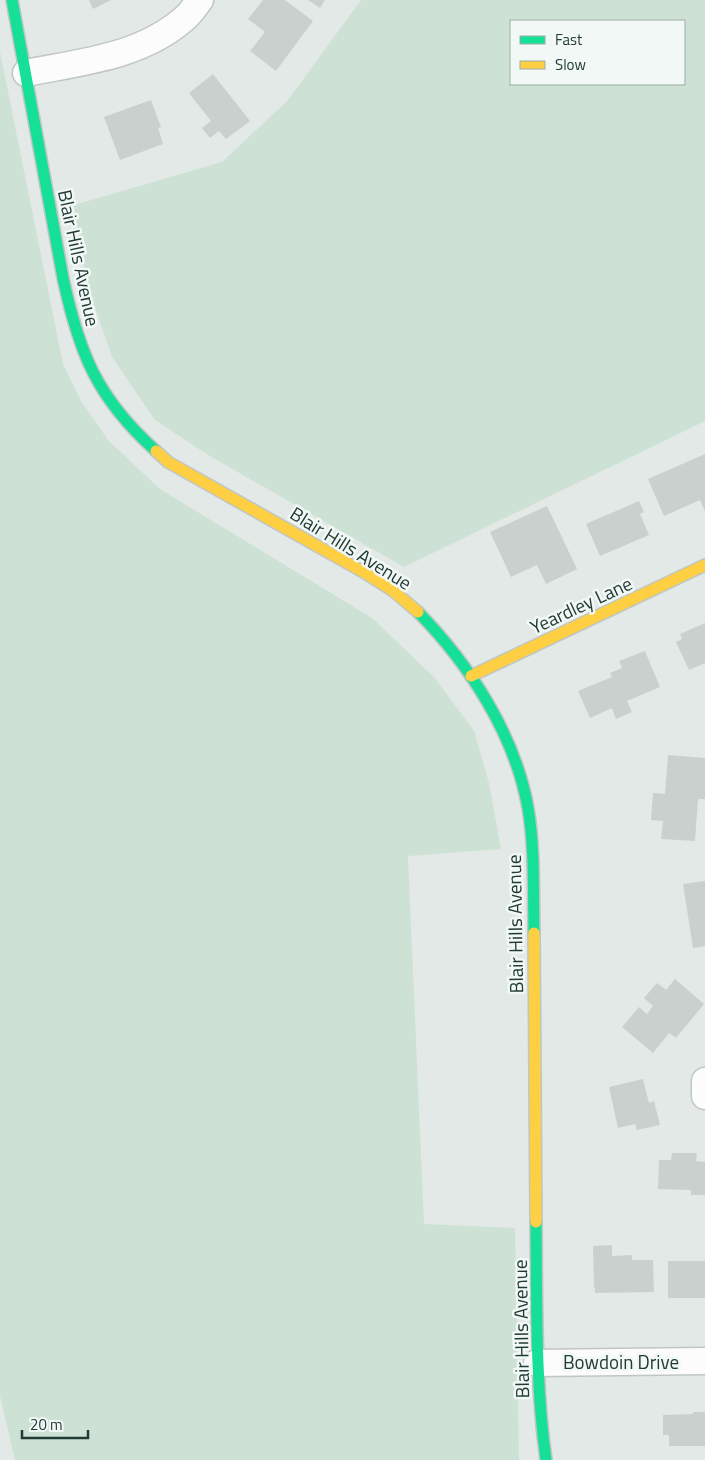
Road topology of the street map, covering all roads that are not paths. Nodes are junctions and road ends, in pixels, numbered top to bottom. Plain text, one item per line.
1 (12, 0) edge
2 (200, 0) edge
3 (26, 73) junction
4 (705, 565) edge
5 (471, 676) junction
6 (705, 1081) edge
7 (705, 1096) edge
8 (705, 1361) edge
9 (537, 1363) junction
10 (546, 1460) edge

1 - 3 street, Blair Hills Avenue
2 - 3 street
3 - 5 street, Blair Hills Avenue
4 - 5 street, Yeardley Lane
5 - 9 street, Blair Hills Avenue
6 - 7 street
8 - 9 street, Bowdoin Drive
9 - 10 street, Blair Hills Avenue

